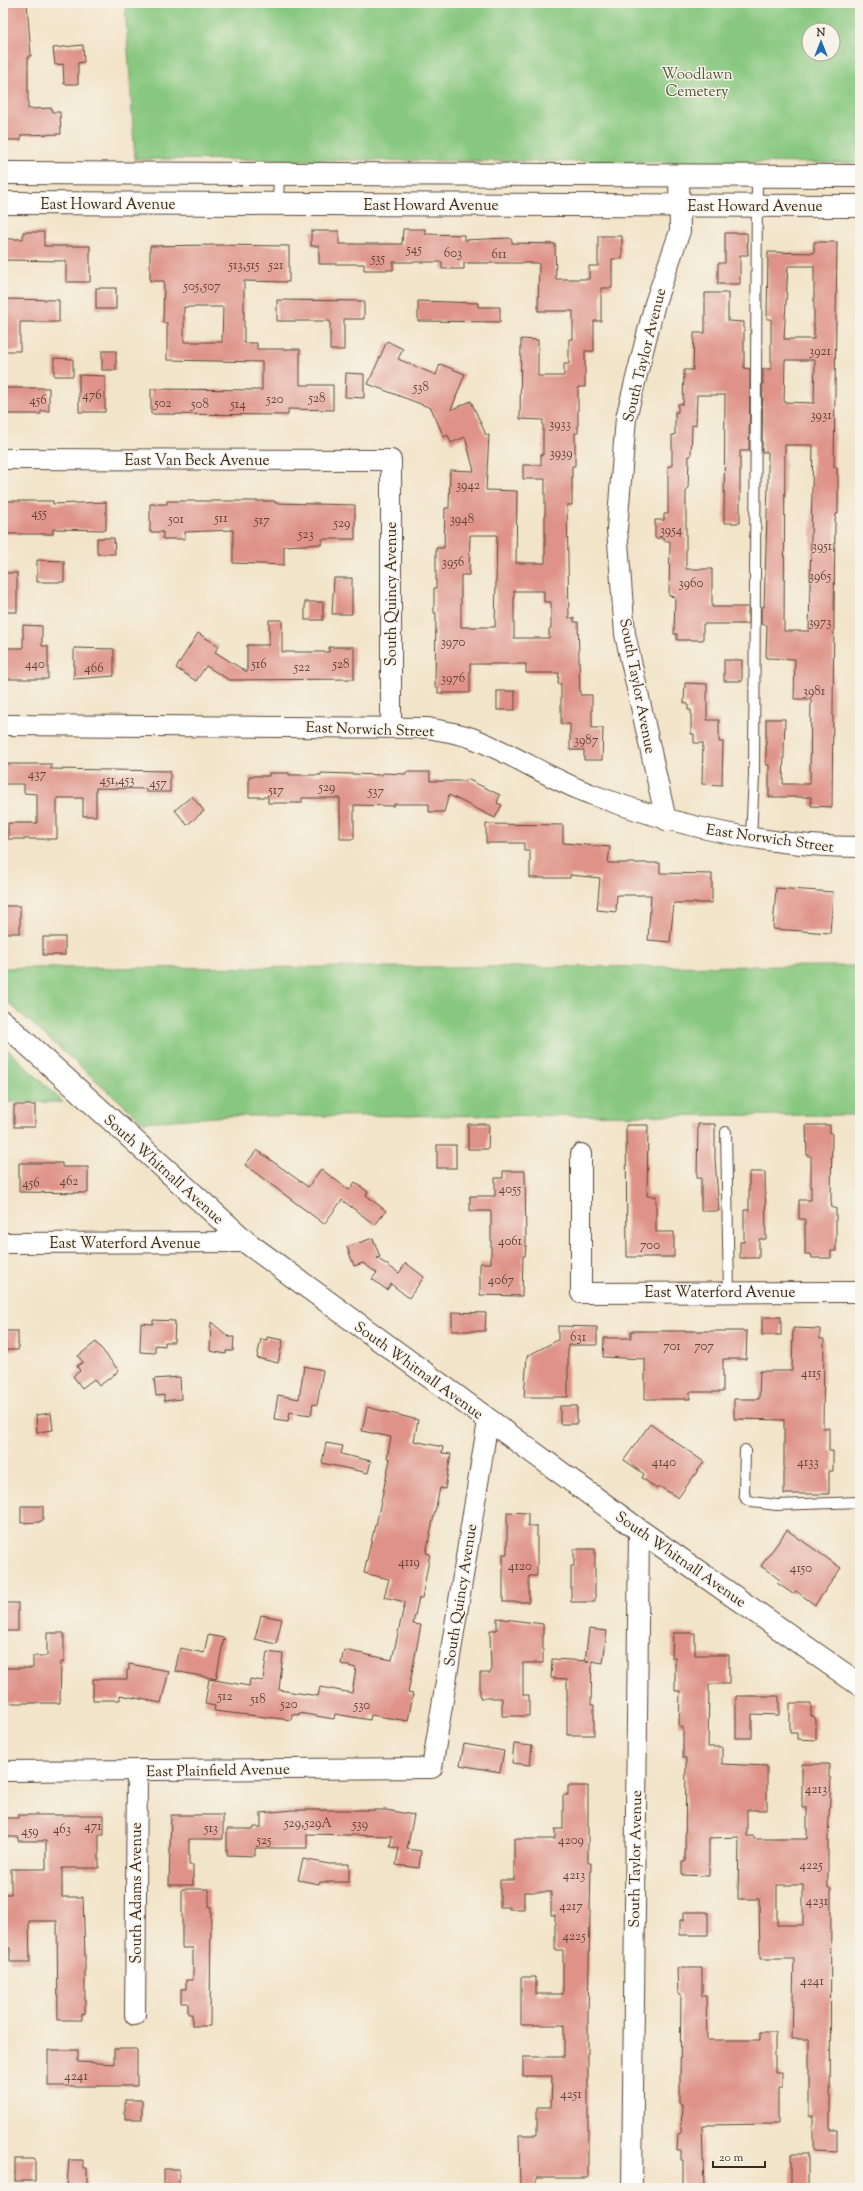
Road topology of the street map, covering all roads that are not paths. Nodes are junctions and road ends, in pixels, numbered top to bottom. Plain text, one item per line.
1 (3, 173) edge
2 (279, 174) junction
3 (679, 176) junction
4 (757, 176) junction
5 (860, 176) edge
6 (3, 203) edge
7 (278, 205) junction
8 (680, 206) junction
9 (757, 206) junction
10 (860, 206) edge
11 (3, 459) edge
12 (391, 460) joint
13 (3, 725) edge
14 (392, 728) junction
15 (666, 820) junction
16 (751, 838) junction
17 (860, 847) edge
18 (3, 1022) edge
19 (726, 1132) dead end
20 (581, 1154) dead end
21 (246, 1242) junction
22 (3, 1243) edge
23 (860, 1292) edge
24 (730, 1293) junction
25 (488, 1421) junction
26 (745, 1450) dead end
27 (860, 1502) edge
28 (638, 1530) junction
29 (860, 1685) edge
30 (432, 1768) joint
31 (3, 1771) edge
32 (137, 1771) junction
33 (135, 2015) dead end
34 (632, 2188) edge

1 - 2 main road, East Howard Avenue
2 - 3 main road, East Howard Avenue
2 - 7 lane
3 - 4 main road, East Howard Avenue
3 - 8 street, South Taylor Avenue
4 - 5 main road, East Howard Avenue
4 - 9 lane
6 - 7 main road, East Howard Avenue
7 - 8 main road, East Howard Avenue
8 - 9 main road, East Howard Avenue
8 - 15 street, South Taylor Avenue
9 - 10 main road, East Howard Avenue
9 - 16 lane
11 - 12 street, East Van Beck Avenue
12 - 14 street, South Quincy Avenue
13 - 14 street, East Norwich Street
14 - 15 street, East Norwich Street
15 - 16 street, East Norwich Street
16 - 17 street, East Norwich Street
18 - 21 main road, South Whitnall Avenue
19 - 24 lane
20 - 24 street, East Waterford Avenue
21 - 22 street, East Waterford Avenue
21 - 25 main road, South Whitnall Avenue
23 - 24 street, East Waterford Avenue
25 - 28 main road, South Whitnall Avenue
25 - 30 street, South Quincy Avenue
26 - 27 lane
28 - 29 main road, South Whitnall Avenue
28 - 34 street, South Taylor Avenue
30 - 32 street, East Plainfield Avenue
31 - 32 street, East Plainfield Avenue
32 - 33 street, South Adams Avenue

